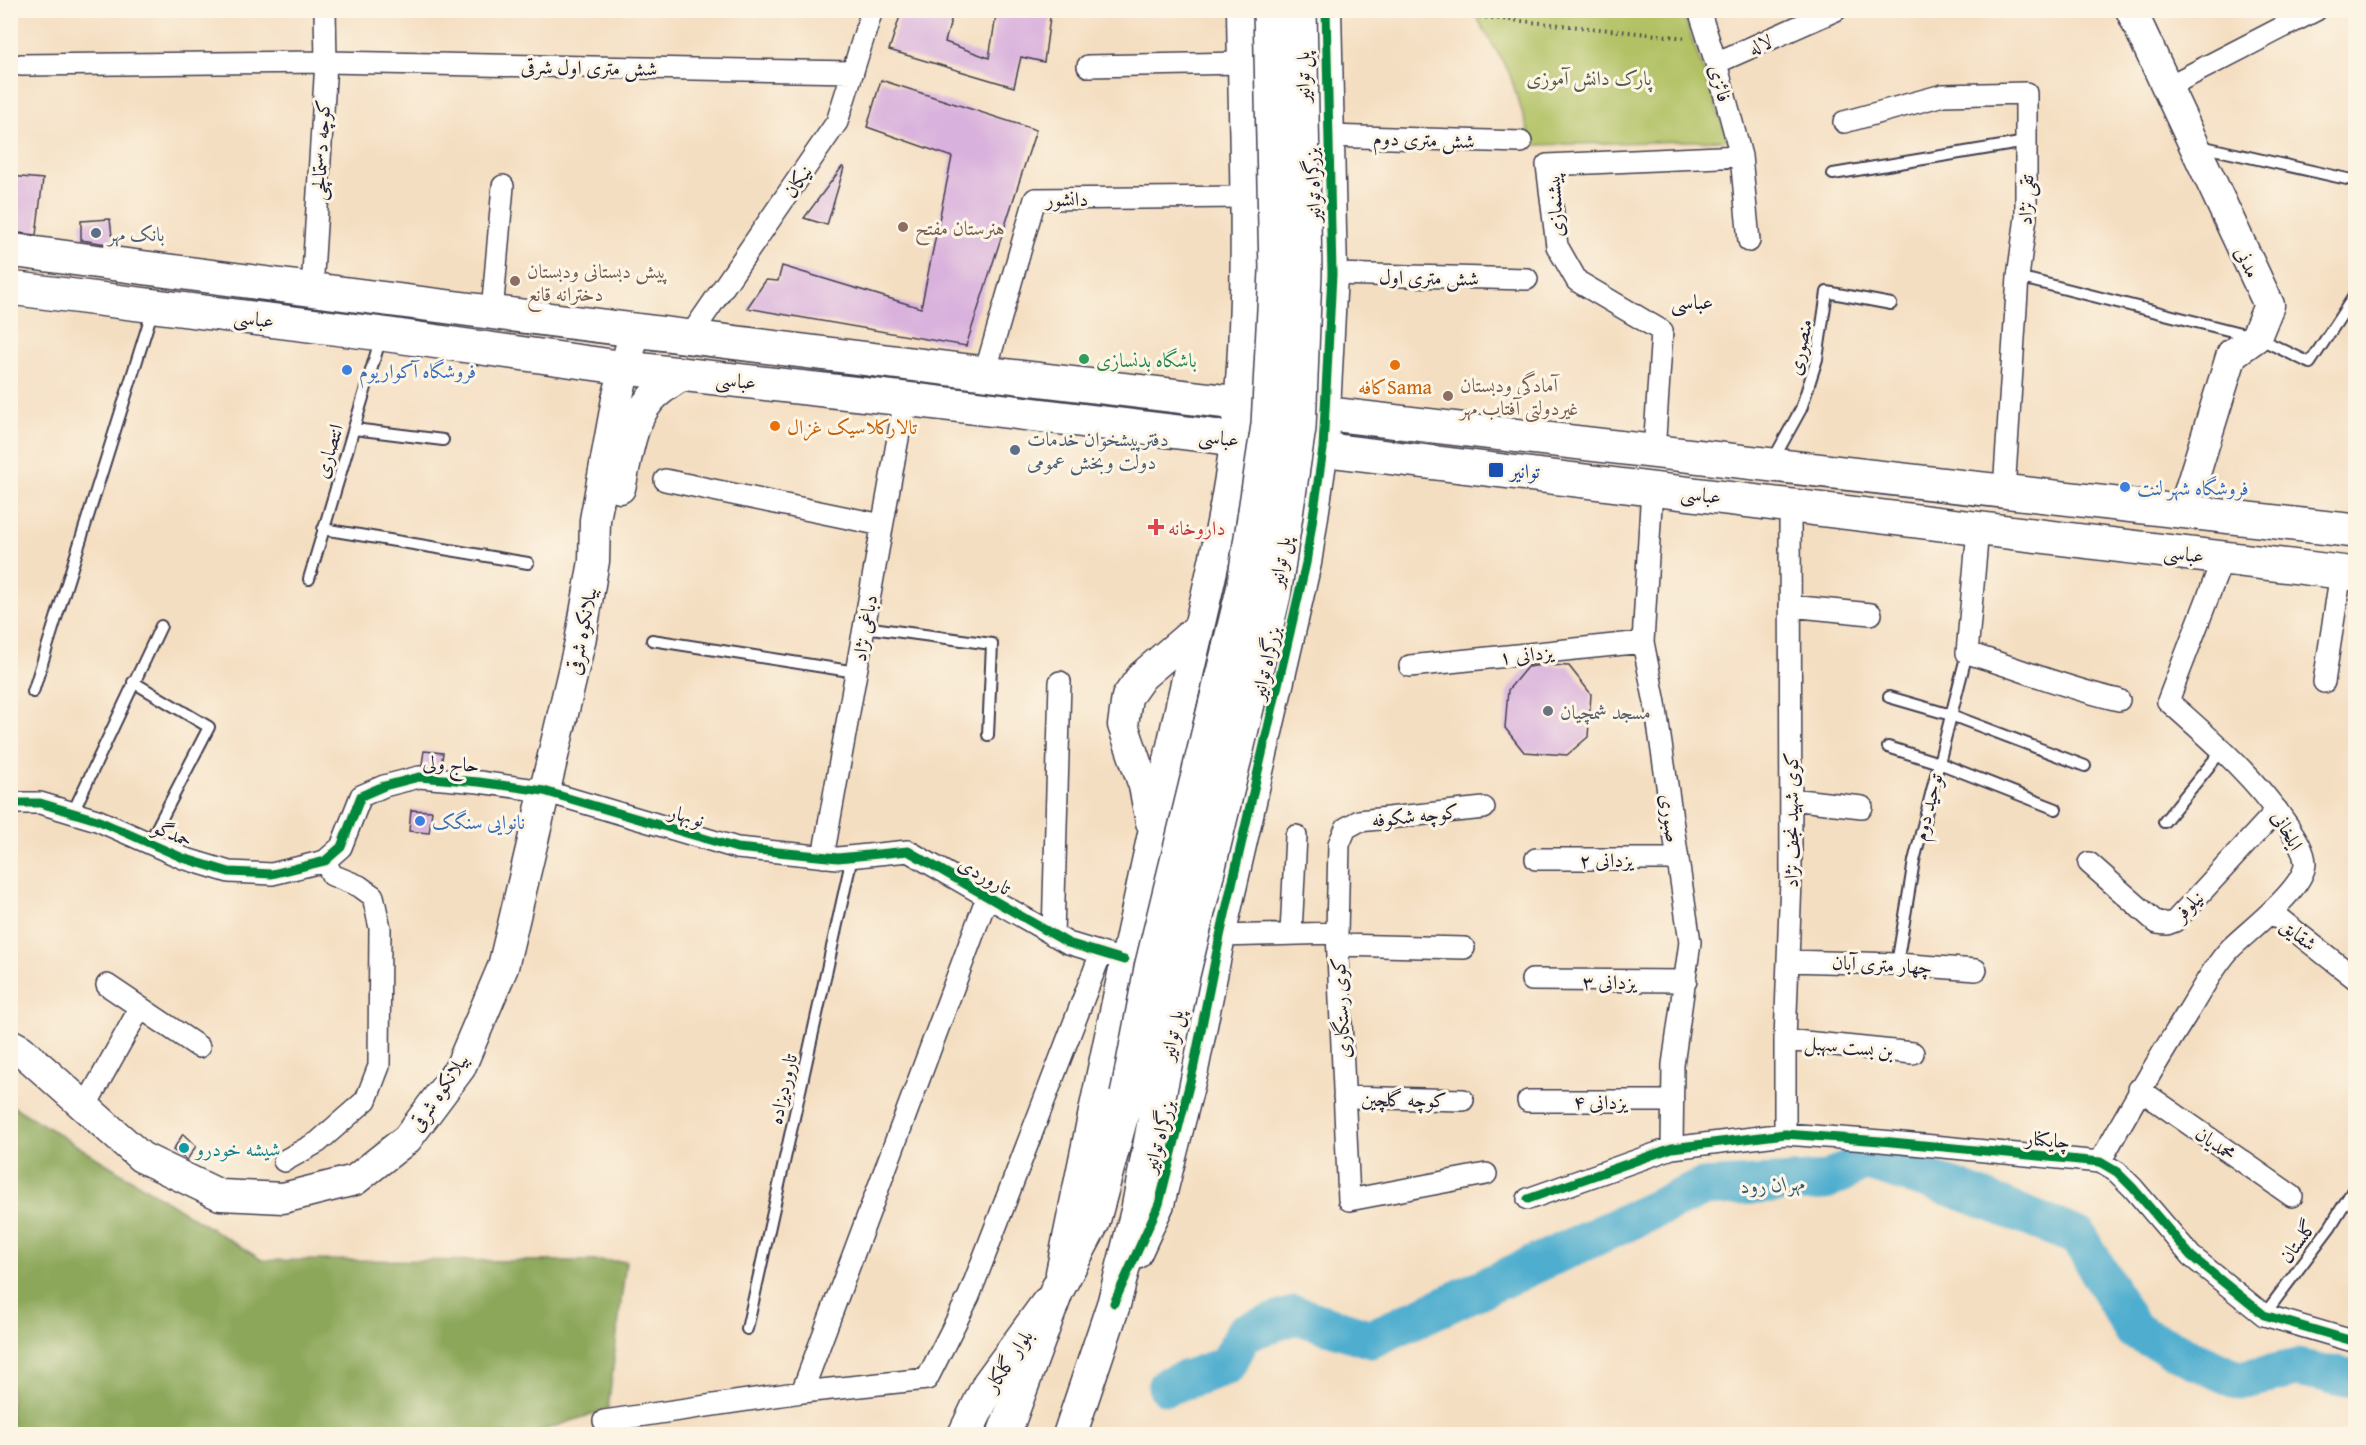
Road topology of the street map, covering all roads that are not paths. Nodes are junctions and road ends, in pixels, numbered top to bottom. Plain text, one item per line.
1 (325, 10) edge
2 (872, 10) edge
3 (1242, 10) edge
4 (1270, 10) edge
5 (1300, 10) edge
6 (1326, 10) edge
7 (1699, 10) edge
8 (1836, 10) edge
9 (2132, 10) edge
10 (2316, 10) edge
11 (326, 62) junction
12 (1242, 63) junction
13 (1716, 63) junction
14 (21, 65) dead end
15 (1088, 66) dead end
16 (853, 72) junction
17 (2167, 87) junction
18 (1844, 122) dead end
19 (1328, 136) junction
20 (1521, 142) dead end
21 (2026, 142) junction
22 (2194, 144) junction
23 (1741, 156) junction
24 (1833, 174) dead end
25 (2355, 181) edge
26 (503, 186) dead end
27 (1245, 197) junction
28 (1749, 241) dead end
29 (10, 250) edge
30 (2018, 277) junction
31 (1527, 279) dead end
32 (1332, 285) junction
33 (10, 288) edge
34 (1246, 289) junction
35 (312, 290) junction
36 (2355, 292) edge
37 (1891, 304) dead end
38 (154, 306) junction
39 (492, 312) junction
40 (635, 330) junction
41 (382, 334) junction
42 (690, 336) junction
43 (2256, 337) junction
44 (626, 368) junction
45 (985, 372) junction
46 (684, 375) junction
47 (905, 399) junction
48 (1239, 402) junction
49 (1326, 413) junction
50 (354, 429) junction
51 (1236, 439) junction
52 (443, 440) dead end
53 (1323, 449) junction
54 (1654, 452) junction
55 (1770, 465) junction
56 (665, 480) dead end
57 (1652, 488) junction
58 (2016, 493) junction
59 (1790, 506) junction
60 (2183, 512) junction
61 (882, 525) junction
62 (323, 529) junction
63 (1978, 529) junction
64 (2355, 531) edge
65 (2024, 534) junction
66 (1218, 547) junction
67 (2223, 558) junction
68 (594, 561) junction
69 (528, 563) dead end
70 (1306, 563) junction
71 (2348, 573) edge
72 (309, 579) dead end
73 (1790, 606) junction
74 (1871, 614) dead end
75 (161, 626) dead end
76 (864, 627) junction
77 (1197, 629) junction
78 (652, 640) dead end
79 (1643, 642) junction
80 (1967, 653) junction
81 (1410, 666) dead end
82 (856, 672) junction
83 (133, 682) junction
84 (1060, 682) dead end
85 (2324, 682) dead end
86 (33, 692) dead end
87 (1889, 697) dead end
88 (2119, 700) dead end
89 (1951, 715) junction
90 (988, 735) dead end
91 (1888, 747) dead end
92 (2223, 749) junction
93 (1939, 763) junction
94 (2085, 766) dead end
95 (544, 791) junction
96 (1791, 800) junction
97 (10, 803) edge
98 (1862, 807) dead end
99 (1484, 808) dead end
100 (2056, 809) dead end
101 (2277, 810) junction
102 (73, 812) junction
103 (2164, 822) dead end
104 (1153, 832) junction
105 (1296, 836) dead end
106 (149, 843) junction
107 (852, 856) junction
108 (823, 857) junction
109 (1536, 859) dead end
110 (1676, 859) junction
111 (325, 861) junction
112 (2089, 863) dead end
113 (987, 897) junction
114 (2271, 912) junction
115 (1291, 933) junction
116 (1053, 935) junction
117 (1220, 936) junction
118 (1337, 939) junction
119 (1464, 948) dead end
120 (1113, 957) junction
121 (1788, 960) junction
122 (1897, 964) junction
123 (1976, 970) dead end
124 (2355, 979) edge
125 (1532, 980) dead end
126 (1686, 981) junction
127 (107, 985) dead end
128 (140, 1008) junction
129 (1785, 1040) junction
130 (10, 1044) edge
131 (199, 1047) dead end
132 (1913, 1053) dead end
133 (2139, 1089) junction
134 (1344, 1097) junction
135 (1143, 1098) junction
136 (1463, 1100) dead end
137 (1528, 1101) dead end
138 (1673, 1101) junction
139 (86, 1107) junction
140 (1785, 1134) junction
141 (1672, 1148) junction
142 (284, 1161) dead end
143 (2100, 1162) junction
144 (1486, 1174) dead end
145 (2355, 1185) edge
146 (2292, 1196) dead end
147 (1528, 1199) dead end
148 (1057, 1290) junction
149 (1114, 1304) junction
150 (2264, 1316) junction
151 (747, 1329) dead end
152 (2355, 1342) edge
153 (802, 1392) junction
154 (604, 1421) dead end
155 (965, 1434) edge
156 (1004, 1434) edge
157 (1070, 1434) edge

1 - 11 street, کوچه دستمالچی
2 - 16 street, نیکان
3 - 12 street, بزرگراه توانیر
4 - 135 main road, پل توانیر, bridge
5 - 135 main road, پل توانیر, bridge
6 - 19 street, بزرگراه توانیر
7 - 13 street, فائزی
8 - 13 street, لاله
9 - 17 street, مدنی
10 - 17 street
11 - 14 street, شش متری اول شرقی
11 - 16 street, شش متری اول شرقی
11 - 35 street, کوچه دستمالچی
12 - 15 street
12 - 27 street, بزرگراه توانیر
13 - 23 street, فائزی
16 - 42 street, نیکان
17 - 22 street, مدنی
18 - 21 street, تقی نژاد
19 - 20 street, شش متری دوم
19 - 32 street, بزرگراه توانیر
21 - 24 lane
21 - 30 street, تقی نژاد
22 - 25 lane
22 - 43 street, مدنی
23 - 28 street, فائزی
23 - 54 street, پیشنمازی
26 - 39 street
27 - 34 street, بزرگراه توانیر
27 - 45 street, دانشور
29 - 35 main road, عباسى
30 - 43 lane
30 - 58 street, تقی نژاد
31 - 32 street, شش متری اول
32 - 34 street
32 - 49 street, بزرگراه توانیر
33 - 38 main road, عباسى
34 - 48 street, بزرگراه توانیر
35 - 39 main road, عباسى
36 - 43 lane
37 - 55 lane, منصوری
38 - 41 main road, عباسى
38 - 86 lane
39 - 40 main road, عباسى
40 - 42 main road, عباسى
40 - 44 street, بیلانکوه شرقی
41 - 44 main road, عباسى
41 - 50 lane, انتصاری
42 - 45 main road, عباسى
43 - 60 street
44 - 46 main road, عباسى
44 - 68 street, بیلانکوه شرقی
45 - 48 main road, عباسى
46 - 47 main road, عباسى
46 - 68 street, بیلانکوه شرقی
47 - 51 main road, عباسى
47 - 61 street, دباغی نژاد
48 - 49 main road, عباسى
48 - 51 street, بزرگراه توانیر
49 - 53 street, بزرگراه توانیر
49 - 54 main road, عباسى
50 - 52 lane
50 - 62 lane, انتصاری
51 - 53 main road, عباسى
51 - 66 street, بزرگراه توانیر
53 - 57 main road, عباسى
53 - 70 street, بزرگراه توانیر
54 - 55 main road, عباسى
55 - 58 main road, عباسى
56 - 61 street
57 - 59 main road, عباسى
57 - 79 street, صبوری
58 - 60 main road, عباسى
58 - 65 main road
59 - 63 main road, عباسى
59 - 73 street, کوی شهید نجف نژاد
60 - 64 main road, عباسى
61 - 76 street, دباغی نژاد
62 - 69 lane
62 - 72 lane, انتصاری
63 - 65 main road, عباسى
63 - 80 street, توحید دوم
65 - 67 main road, عباسى
66 - 70 street
66 - 77 street, بزرگراه توانیر
67 - 71 main road, عباسى
67 - 92 street, ایلخانی
68 - 95 street, بیلانکوه شرقی
70 - 117 street, بزرگراه توانیر
71 - 85 street
73 - 74 street
73 - 96 street, کوی شهید نجف نژاد
75 - 83 lane
76 - 82 street, دباغی نژاد
76 - 90 lane
77 - 104 street, بزرگراه توانیر
77 - 104 street
78 - 82 lane
79 - 81 street, یزدانی ۱
79 - 110 street, صبوری
80 - 88 street
80 - 89 lane, توحید دوم
82 - 108 street, دباغی نژاد
83 - 102 lane
83 - 106 lane
84 - 116 street
87 - 89 lane
89 - 93 lane, توحید دوم
89 - 94 lane
91 - 93 lane
92 - 101 street, ایلخانی
92 - 103 lane
93 - 100 lane
93 - 122 lane, توحید دوم
95 - 108 street, نوبهار
95 - 111 street, حاج ولی
95 - 139 street, بیلانکوه شرقی
96 - 98 street
96 - 121 street, کوی شهید نجف نژاد
97 - 102 street, حمدگو
99 - 118 street, کوچه شکوفه
101 - 112 street, نیلوفر
101 - 114 street, ایلخانی
102 - 106 street, حمدگو
104 - 120 street, بزرگراه توانیر
105 - 115 street
106 - 111 street, حمدگو
107 - 108 street, تاروردی
107 - 113 street, تاروردی
107 - 151 lane, تاروردیزاده
109 - 110 street, یزدانی ۲
110 - 126 street, صبوری
111 - 142 street
113 - 116 street, تاروردی
113 - 153 street
114 - 124 street, شقایق
114 - 133 street, ایلخانی
115 - 117 street, کوی رستگاری
115 - 118 street, کوی رستگاری
116 - 120 street, تاروردی
117 - 149 street, بزرگراه توانیر
118 - 119 street
118 - 134 street, کوی رستگاری
120 - 148 street, بزرگراه توانیر
120 - 153 street
121 - 122 street, چهار متری آبان
121 - 129 street, کوی شهید نجف نژاد
122 - 123 street, چهار متری آبان
125 - 126 street, یزدانی ۳
126 - 138 street, صبوری
127 - 128 street
128 - 131 street
128 - 139 street
129 - 132 street, بن بست سهبل
129 - 140 street, کوی شهید نجف نژاد
130 - 139 street, بیلانکوه شرقی
133 - 143 street, ایلخانی
133 - 146 street, محمدیان
134 - 136 street, کوچه گلچین
134 - 144 street, کوی رستگاری
135 - 148 main road, بزرگراه توانیر
135 - 149 main road, بزرگراه توانیر
137 - 138 street, یزدانی ۴
138 - 141 street, صبوری
140 - 141 street, چایکنار
140 - 143 street, چایکنار
141 - 147 street, چایکنار
143 - 150 street, چایکنار
145 - 150 lane, گلستان
148 - 155 main road, بلوار گلکار
148 - 156 main road, بزرگراه توانیر
149 - 157 main road, بزرگراه توانیر
150 - 152 street, چایکنار
153 - 154 street

